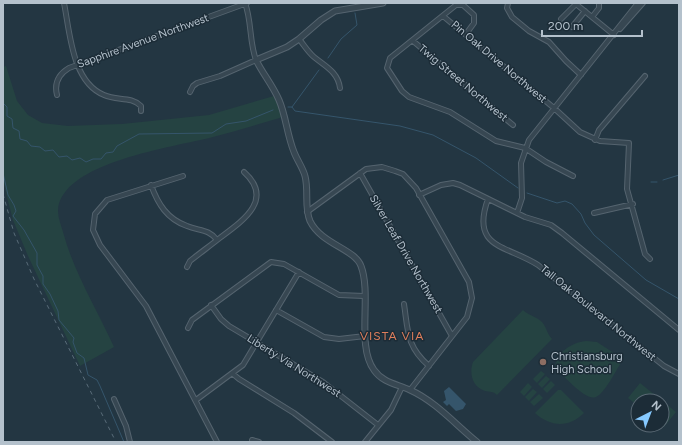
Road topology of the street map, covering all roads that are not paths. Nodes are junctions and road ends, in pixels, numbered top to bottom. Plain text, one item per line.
1 (64, 3) edge
2 (246, 3) edge
3 (383, 3) edge
4 (508, 3) edge
5 (599, 3) edge
6 (638, 3) edge
7 (643, 3) edge
8 (371, 4) edge
9 (585, 11) junction
10 (444, 16) junction
11 (592, 17) junction
12 (561, 19) dead end
13 (572, 27) dead end
14 (466, 34) junction
15 (614, 35) junction
16 (299, 39) junction
17 (413, 41) junction
18 (256, 60) junction
19 (78, 64) junction
20 (581, 75) junction
21 (645, 76) dead end
22 (340, 88) dead end
23 (190, 92) dead end
24 (56, 95) dead end
25 (554, 108) junction
26 (141, 111) dead end
27 (513, 125) dead end
28 (595, 140) junction
29 (525, 148) junction
30 (244, 172) dead end
31 (360, 173) junction
32 (183, 176) dead end
33 (573, 176) dead end
34 (151, 185) junction
35 (420, 195) junction
36 (488, 199) junction
37 (633, 204) junction
38 (307, 212) junction
39 (517, 213) junction
40 (594, 213) dead end
41 (217, 240) junction
42 (650, 259) dead end
43 (187, 268) dead end
44 (299, 272) junction
45 (364, 296) junction
46 (404, 304) dead end
47 (211, 305) junction
48 (276, 310) junction
49 (188, 328) dead end
50 (679, 330) edge
51 (366, 336) junction
52 (452, 336) junction
53 (257, 342) junction
54 (428, 366) junction
55 (233, 374) junction
56 (679, 374) edge
57 (402, 387) junction
58 (410, 390) junction
59 (114, 399) dead end
60 (196, 400) junction
61 (378, 425) junction
62 (252, 440) dead end
63 (130, 442) edge
64 (217, 442) edge
65 (259, 442) edge
66 (332, 442) edge
67 (365, 442) edge
68 (477, 442) edge

1 - 19 street
2 - 18 street
2 - 19 street, Sapphire Avenue Northwest
3 - 8 street
4 - 20 street
5 - 11 street
6 - 15 street
7 - 15 street
8 - 16 street
9 - 11 street
9 - 12 street
9 - 13 street
10 - 14 street, Pin Oak Drive Northwest
10 - 14 street
10 - 17 street
11 - 15 street
14 - 25 street, Pin Oak Drive Northwest
15 - 20 street
16 - 18 street
16 - 22 street
17 - 27 street, Twig Street Northwest
17 - 29 street
18 - 23 street
18 - 38 street
19 - 24 street, Sapphire Avenue Northwest
19 - 26 street
20 - 25 street
21 - 28 street
25 - 28 street, Pin Oak Drive Northwest
25 - 29 street
28 - 37 street
29 - 33 street
29 - 39 street
30 - 41 street
31 - 35 street
31 - 38 street
31 - 52 street, Silver Leaf Drive Northwest
32 - 34 street
34 - 41 street
34 - 60 street
35 - 36 street
35 - 52 street
36 - 39 street
36 - 56 street, Tall Oak Boulevard Northwest
37 - 40 street
37 - 42 street
38 - 45 street
39 - 50 street
41 - 43 street
44 - 45 street
44 - 47 street
44 - 48 street
45 - 51 street
46 - 54 street
47 - 49 street
47 - 53 street, Liberty Via Northwest
48 - 51 street
48 - 53 street
51 - 57 street
52 - 54 street
53 - 55 street
53 - 61 street, Liberty Via Northwest
54 - 58 street
55 - 60 street
55 - 66 street
57 - 58 street
57 - 61 street
58 - 68 street
59 - 63 street
60 - 64 street
61 - 67 street
62 - 65 street

